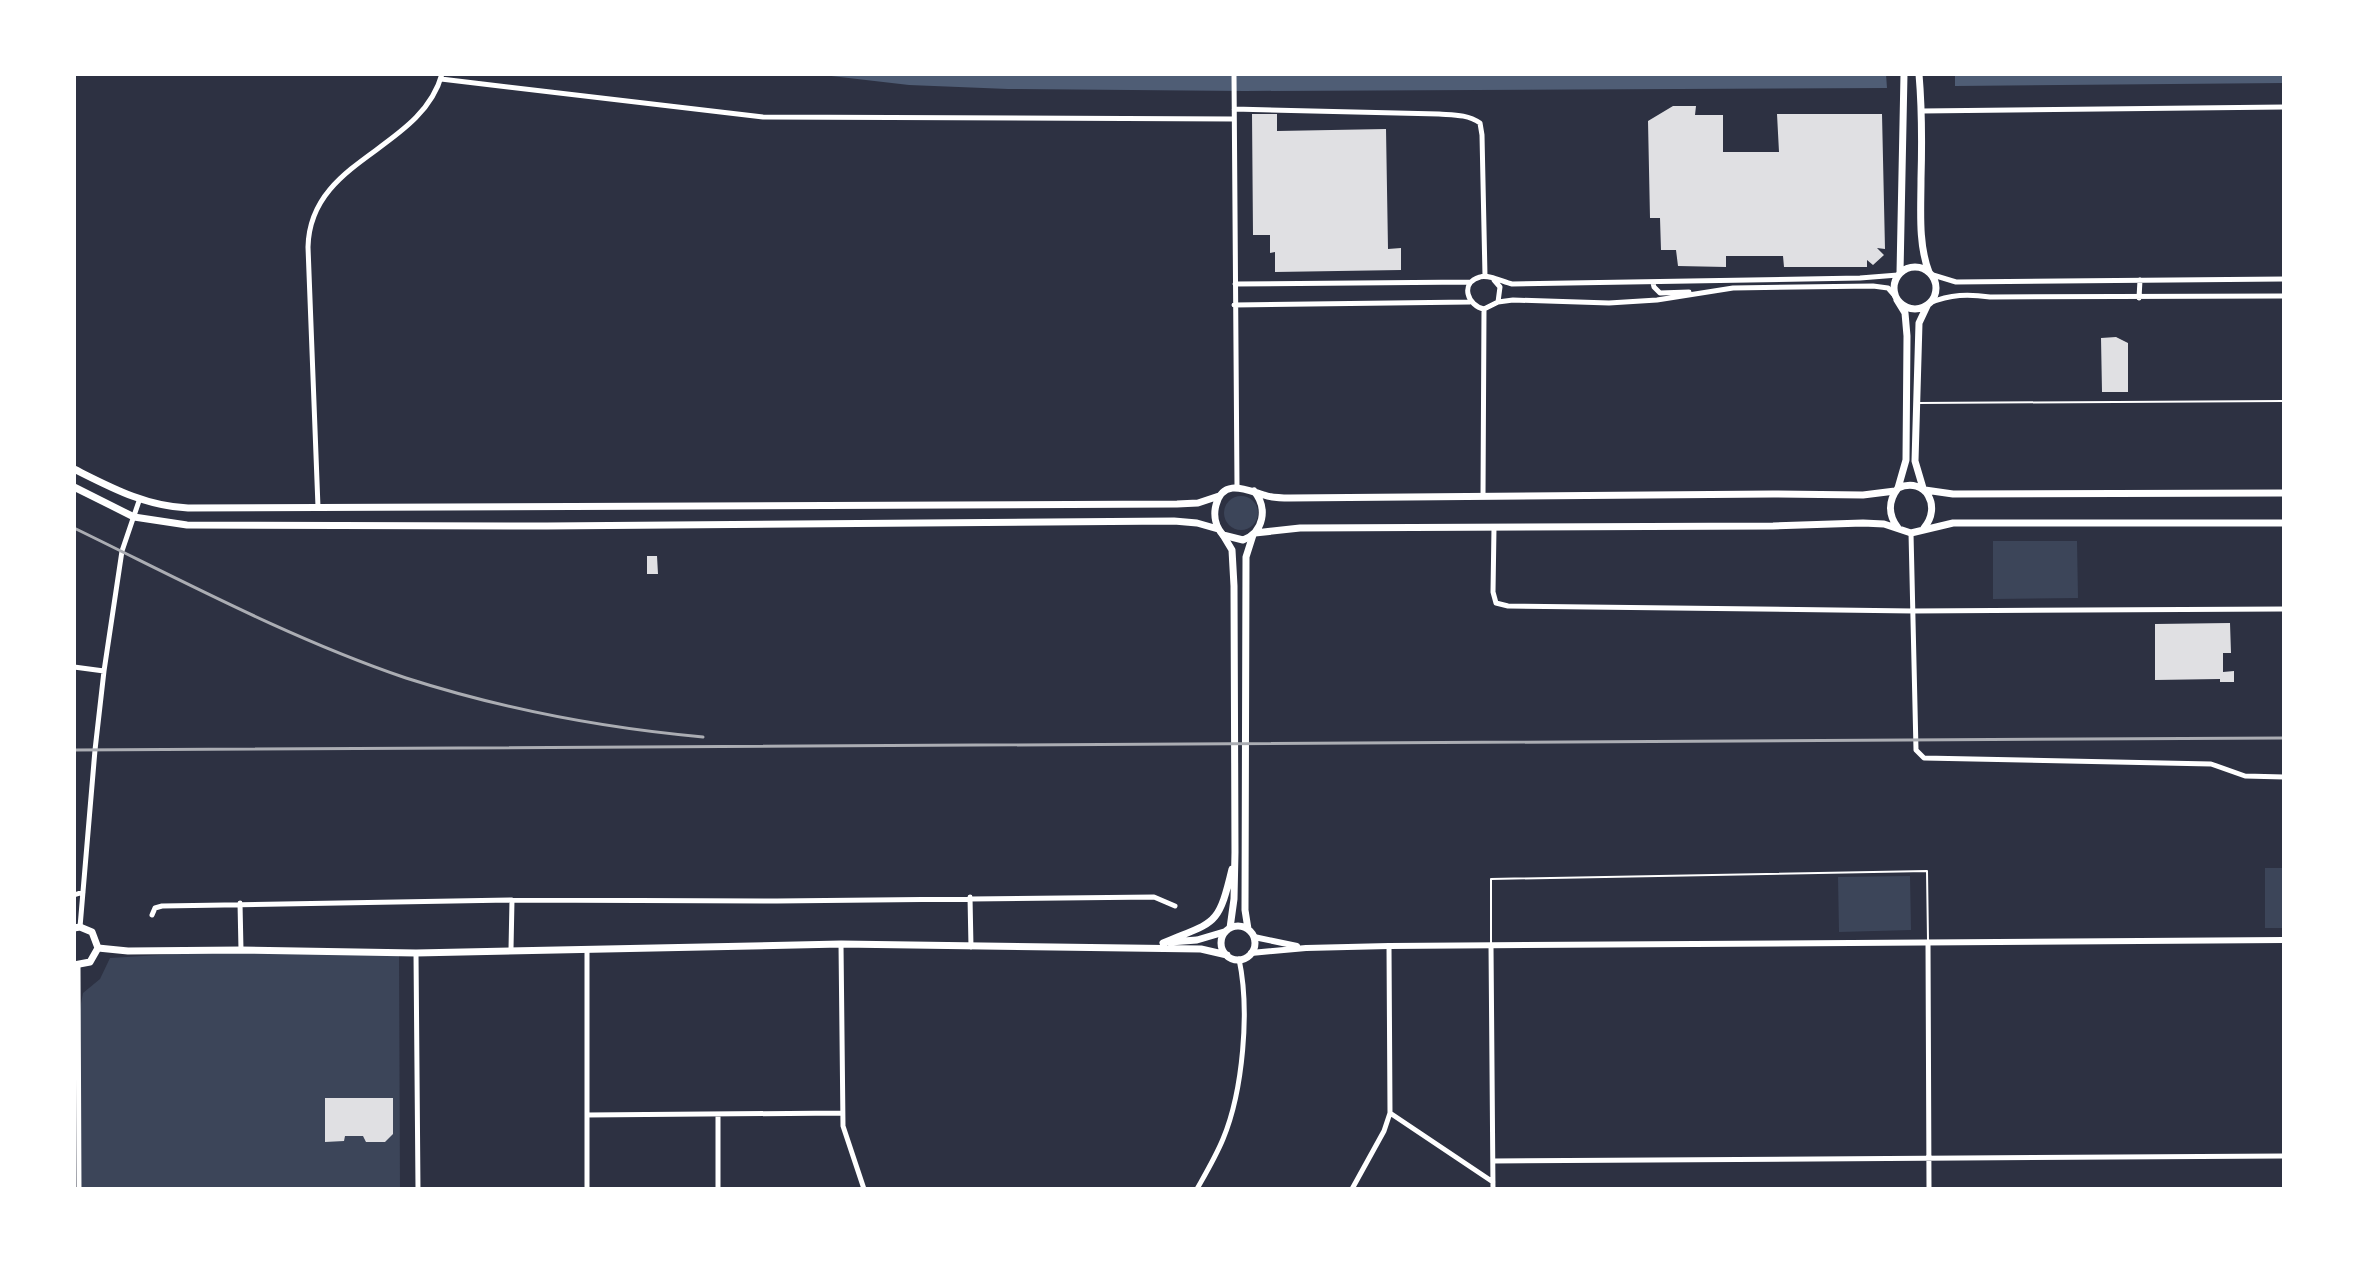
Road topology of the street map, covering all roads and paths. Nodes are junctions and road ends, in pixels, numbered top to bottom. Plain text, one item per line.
1 (1234, 74) edge
2 (1904, 74) edge
3 (1919, 74) edge
4 (441, 77) edge
5 (2284, 107) edge
6 (1234, 109) junction
7 (1922, 111) junction
8 (1234, 119) junction
9 (1899, 274) junction
10 (1931, 274) junction
11 (1485, 276) junction
12 (2284, 279) edge
13 (1494, 280) junction
14 (2140, 280) junction
15 (1471, 282) junction
16 (1653, 283) junction
17 (1235, 284) junction
18 (1714, 292) junction
19 (2284, 296) edge
20 (1896, 298) junction
21 (2139, 298) junction
22 (1470, 302) junction
23 (1498, 302) junction
24 (1928, 304) junction
25 (1234, 305) junction
26 (1484, 309) junction
27 (2284, 401) edge
28 (1917, 403) junction
29 (74, 469) edge
30 (1237, 486) junction
31 (74, 487) edge
32 (1924, 489) junction
33 (1897, 490) junction
34 (1254, 491) junction
35 (2284, 493) edge
36 (1219, 496) junction
37 (1483, 496) junction
38 (139, 501) junction
39 (318, 508) junction
40 (134, 517) junction
41 (2284, 523) edge
42 (319, 527) junction
43 (1494, 528) junction
44 (1898, 528) junction
45 (1923, 529) junction
46 (1220, 532) junction
47 (1911, 533) junction
48 (1254, 534) junction
49 (2283, 610) edge
50 (1913, 611) junction
51 (74, 667) edge
52 (104, 671) junction
53 (2284, 777) edge
54 (1235, 852) junction
55 (83, 892) junction
56 (74, 895) edge
57 (970, 897) junction
58 (512, 900) junction
59 (240, 903) junction
60 (1175, 906) dead end
61 (152, 915) dead end
62 (77, 927) edge
63 (1248, 929) junction
64 (1228, 930) junction
65 (1254, 937) junction
66 (2284, 940) edge
67 (1928, 942) junction
68 (1163, 943) junction
69 (841, 944) junction
70 (1491, 945) junction
71 (1389, 946) junction
72 (971, 947) junction
73 (1132, 947) junction
74 (98, 948) junction
75 (1306, 948) junction
76 (511, 949) junction
77 (587, 949) junction
78 (241, 950) junction
79 (416, 953) junction
80 (1251, 953) junction
81 (1227, 955) junction
82 (1239, 959) junction
83 (76, 965) edge
84 (842, 1113) junction
85 (1390, 1113) junction
86 (587, 1115) junction
87 (718, 1115) junction
88 (2284, 1156) edge
89 (1929, 1159) junction
90 (1493, 1161) junction
91 (1493, 1186) edge
92 (79, 1189) edge
93 (418, 1189) edge
94 (587, 1189) edge
95 (718, 1189) edge
96 (864, 1189) edge
97 (1197, 1189) edge
98 (1352, 1189) edge
99 (1929, 1189) edge

1 - 6 street
2 - 9 main road
3 - 7 main road
4 - 8 street
4 - 39 street
5 - 7 street
6 - 8 street
6 - 11 street
7 - 10 main road
8 - 17 street
9 - 10 main road
9 - 16 street
9 - 20 main road
10 - 14 street
10 - 24 main road
11 - 13 street
11 - 15 street
12 - 14 street
13 - 16 street
13 - 23 street
14 - 21 street
15 - 17 street
15 - 22 street
16 - 18 street
17 - 25 street
18 - 20 street
18 - 23 street
19 - 21 street
20 - 24 main road
20 - 33 main road
21 - 24 street
22 - 25 street
22 - 26 street
23 - 26 street
24 - 28 main road
25 - 30 street
26 - 37 street
27 - 28 lane
28 - 32 main road
29 - 38 main road
30 - 34 main road
30 - 36 main road
31 - 40 main road
32 - 33 main road
32 - 35 main road
32 - 45 main road
33 - 37 main road
33 - 44 main road
34 - 37 main road
34 - 48 main road
36 - 39 main road
36 - 46 main road
38 - 39 main road
38 - 40 street
39 - 42 main road
40 - 42 main road
40 - 52 street
41 - 45 main road
42 - 46 main road
43 - 44 main road
43 - 48 main road
43 - 50 street
44 - 47 main road
45 - 47 main road
46 - 48 main road
46 - 54 main road
47 - 50 street
48 - 63 main road
49 - 50 street
50 - 53 street
51 - 52 street
52 - 55 street
54 - 64 main road
54 - 68 main road
55 - 56 street
55 - 62 street
57 - 58 street
57 - 60 street
57 - 72 street
58 - 59 street
58 - 76 street
59 - 61 street
59 - 78 street
62 - 74 main road
63 - 64 main road
63 - 65 main road
64 - 68 main road
64 - 81 main road
65 - 75 street
65 - 80 main road
66 - 67 street
67 - 70 street
67 - 70 lane
67 - 89 street
68 - 73 main road
69 - 72 main road
69 - 77 main road
69 - 84 street
70 - 71 street
70 - 90 street
71 - 75 street
71 - 85 street
72 - 73 main road
73 - 81 main road
74 - 78 main road
74 - 83 main road
75 - 80 street
76 - 77 main road
76 - 79 main road
77 - 86 street
78 - 79 main road
79 - 93 street
80 - 82 main road
81 - 82 main road
82 - 97 street
83 - 92 street
84 - 87 street
84 - 96 street
85 - 91 street
85 - 98 street
86 - 87 street
86 - 94 street
87 - 95 street
88 - 89 street
89 - 90 street
89 - 99 street
90 - 91 street

